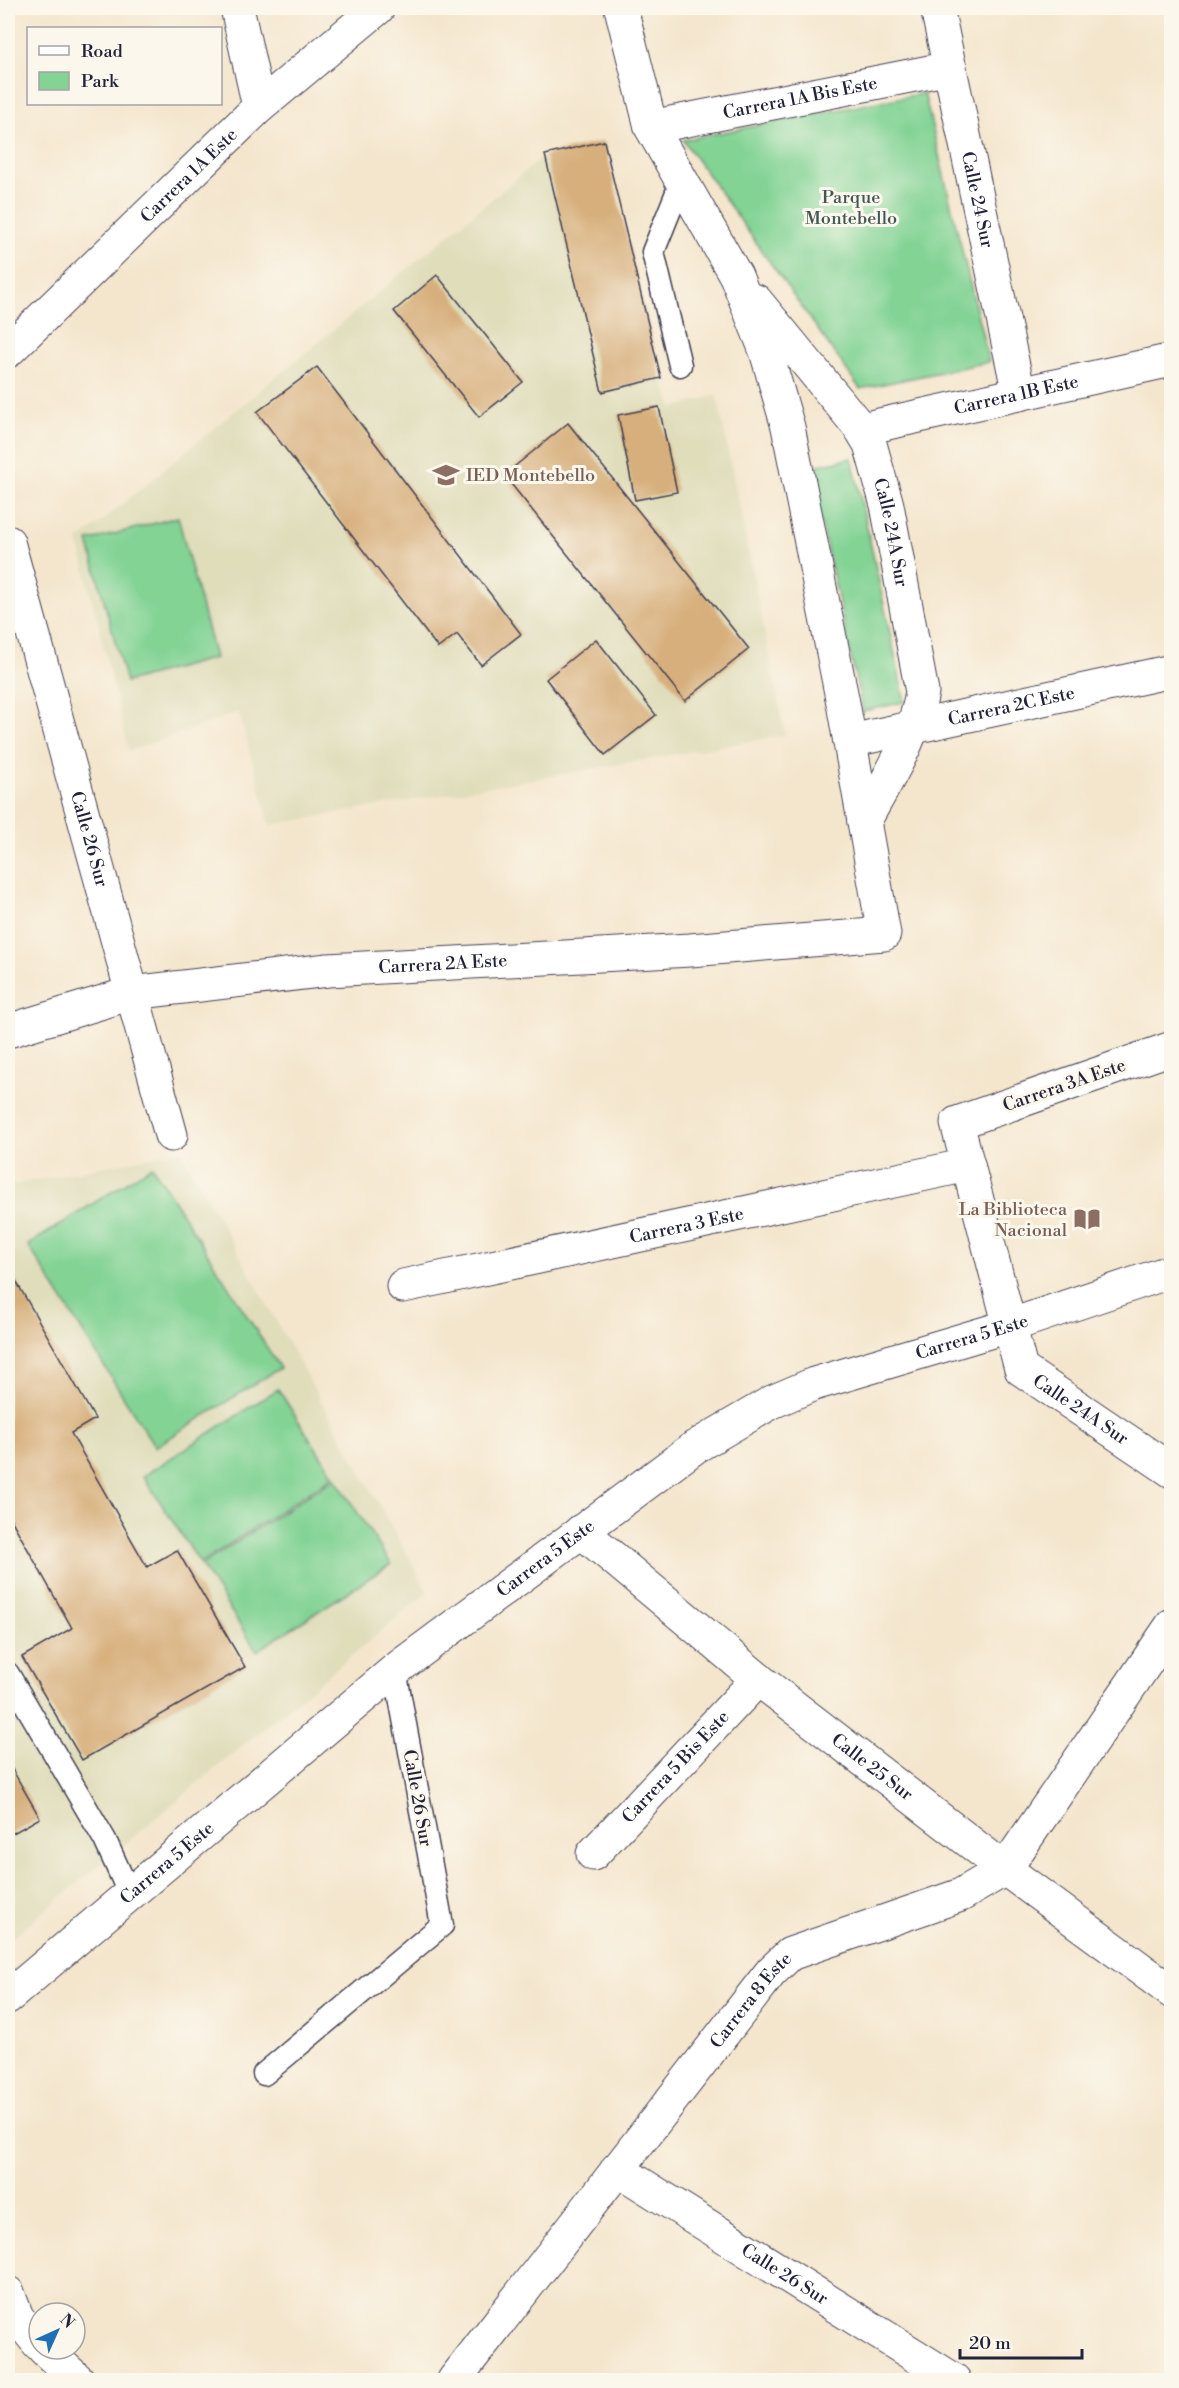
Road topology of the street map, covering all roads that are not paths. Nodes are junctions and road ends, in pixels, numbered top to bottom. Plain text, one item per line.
1 (237, 8) edge
2 (378, 8) edge
3 (621, 8) edge
4 (937, 8) edge
5 (950, 68) junction
6 (259, 107) junction
7 (651, 127) junction
8 (681, 180) junction
9 (736, 276) junction
10 (8, 351) edge
11 (1172, 360) edge
12 (680, 365) dead end
13 (1019, 394) junction
14 (861, 429) junction
15 (8, 542) edge
16 (1172, 671) edge
17 (912, 728) junction
18 (850, 741) junction
19 (864, 822) junction
20 (884, 934) joint
21 (132, 993) junction
22 (8, 1031) edge
23 (1172, 1048) edge
24 (957, 1123) joint
25 (171, 1135) dead end
26 (969, 1165) junction
27 (1172, 1271) edge
28 (404, 1286) dead end
29 (1010, 1326) junction
30 (1172, 1471) edge
31 (581, 1531) junction
32 (1172, 1625) edge
33 (395, 1670) junction
34 (8, 1674) edge
35 (758, 1679) junction
36 (593, 1854) dead end
37 (1005, 1869) junction
38 (130, 1895) junction
39 (46, 1966) junction
40 (8, 1978) edge
41 (1172, 1992) edge
42 (8, 1997) edge
43 (264, 2073) dead end
44 (616, 2169) junction
45 (8, 2293) edge
46 (27, 2329) edge
47 (57, 2361) edge
48 (78, 2380) edge
49 (454, 2380) edge
50 (954, 2380) edge

1 - 6 street
2 - 6 street, Carrera 1A Este
3 - 7 street, Calle 24A Sur
4 - 5 street, Calle 24 Sur
5 - 7 street, Carrera 1A Bis Este
5 - 13 street, Calle 24 Sur
6 - 10 street, Carrera 1A Este
7 - 8 street, Calle 24A Sur
8 - 9 street, Calle 24A Sur
8 - 12 lane
9 - 14 street, Calle 24A Sur
9 - 18 street, Calle 24A Sur
11 - 13 street, Carrera 1B Este
13 - 14 street, Carrera 1B Este
14 - 17 street, Calle 24A Sur
15 - 21 street, Calle 26 Sur
16 - 17 street, Carrera 2C Este
17 - 18 street, Carrera 2C Este
17 - 19 street, Calle 24A Sur
18 - 19 street, Calle 24A Sur
19 - 20 street, Calle 24A Sur
20 - 21 street, Carrera 2A Este
21 - 22 street, Carrera 2A Este
21 - 25 street, Calle 26 Sur
23 - 24 street, Carrera 3A Este
24 - 26 street, Calle 24A Sur
26 - 28 street, Carrera 3 Este
26 - 29 street, Calle 24A Sur
27 - 29 street, Carrera 5 Este
29 - 30 street, Calle 24A Sur
29 - 31 street, Carrera 5 Este
31 - 33 street, Carrera 5 Este
31 - 35 street, Calle 25 Sur
32 - 37 street, Carrera 8 Este
33 - 38 street, Carrera 5 Este
33 - 43 lane, Calle 26 Sur
34 - 38 lane
35 - 36 street, Carrera 5 Bis Este
35 - 37 street, Calle 25 Sur
37 - 41 street, Calle 25 Sur
37 - 44 street, Carrera 8 Este
38 - 39 street, Carrera 5 Este
39 - 40 street
39 - 42 street, Carrera 5 Este
44 - 49 street, Carrera 8 Este
44 - 50 street, Calle 26 Sur
45 - 46 street
47 - 48 street

